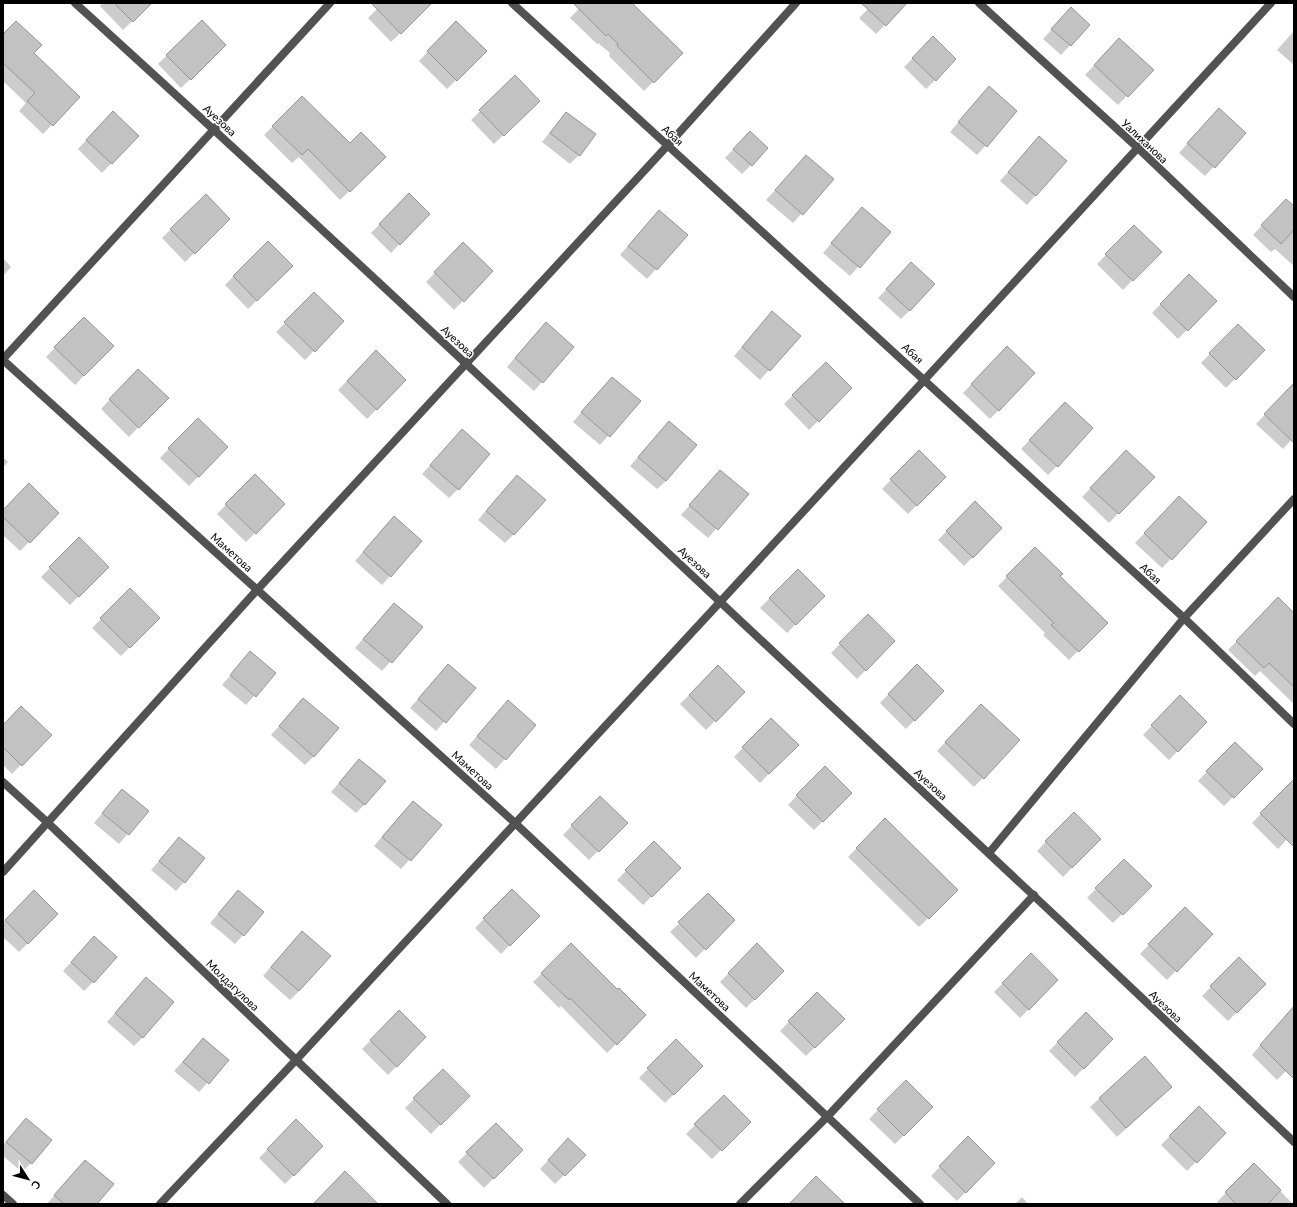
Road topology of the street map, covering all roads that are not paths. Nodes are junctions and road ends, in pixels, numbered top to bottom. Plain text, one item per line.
1 (75, 3) edge
2 (330, 3) edge
3 (512, 3) edge
4 (796, 3) edge
5 (979, 3) edge
6 (1271, 3) edge
7 (214, 129) junction
8 (668, 145) junction
9 (1138, 148) junction
10 (1294, 297) edge
11 (3, 359) edge
12 (466, 363) junction
13 (926, 380) junction
14 (1294, 499) edge
15 (257, 590) junction
16 (721, 602) junction
17 (1184, 618) junction
18 (1294, 724) edge
19 (3, 782) edge
20 (48, 823) junction
21 (516, 823) junction
22 (989, 853) junction
23 (3, 872) edge
24 (1034, 895) junction
25 (296, 1060) junction
26 (827, 1117) junction
27 (1294, 1142) edge
28 (3, 1195) edge
29 (13, 1204) edge
30 (160, 1204) edge
31 (447, 1204) edge
32 (740, 1204) edge
33 (920, 1204) edge

1 - 7 street, Ауезова
2 - 7 street
3 - 8 street, Абая
4 - 8 street
5 - 9 street, Уалиханова
6 - 9 street
7 - 11 street
7 - 12 street, Ауезова
8 - 12 street
8 - 13 street, Абая
9 - 10 street, Уалиханова
9 - 13 street
11 - 15 street, Маметова
12 - 15 street
12 - 16 street, Ауезова
13 - 16 street
13 - 17 street, Абая
14 - 17 street
15 - 20 street
15 - 21 street, Маметова
16 - 21 street
16 - 22 street, Ауезова
17 - 18 street, Абая
17 - 22 street
19 - 20 street, Молдагулова
20 - 23 street
20 - 25 street, Молдагулова
21 - 25 street
21 - 26 street, Маметова
22 - 24 street, Ауезова
24 - 26 street
24 - 27 street, Ауезова
25 - 30 street
25 - 31 street, Молдагулова
26 - 32 street
26 - 33 street, Маметова
28 - 29 street

